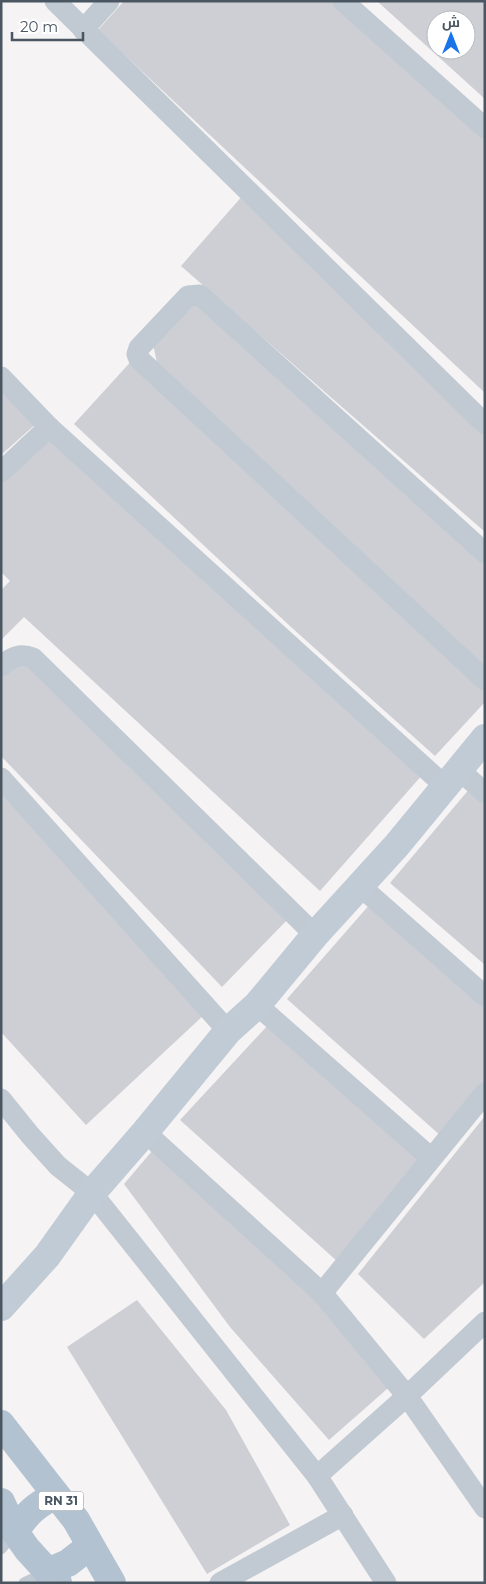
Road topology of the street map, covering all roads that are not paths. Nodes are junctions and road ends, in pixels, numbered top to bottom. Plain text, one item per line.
1 (55, 1) edge
2 (109, 1) edge
3 (343, 1) edge
4 (83, 30) junction
5 (485, 128) edge
6 (1, 377) edge
7 (485, 424) edge
8 (49, 427) junction
9 (1, 472) edge
10 (485, 553) edge
11 (1, 666) edge
12 (485, 680) edge
13 (485, 738) edge
14 (1, 778) edge
15 (452, 778) junction
16 (485, 793) edge
17 (360, 886) junction
18 (315, 934) junction
19 (485, 996) edge
20 (257, 1004) junction
21 (228, 1031) junction
22 (485, 1093) edge
23 (1, 1099) edge
24 (145, 1132) junction
25 (432, 1158) junction
26 (92, 1193) junction
27 (322, 1293) junction
28 (1, 1307) edge
29 (485, 1322) edge
30 (407, 1396) junction
31 (1, 1424) edge
32 (317, 1476) junction
33 (56, 1495) junction
34 (1, 1502) edge
35 (485, 1508) edge
36 (343, 1515) junction
37 (8, 1540) edge
38 (90, 1546) junction
39 (43, 1579) edge
40 (112, 1583) edge
41 (220, 1583) edge
42 (386, 1583) edge

1 - 4 street
2 - 4 street
3 - 5 street
4 - 7 street
6 - 8 street
8 - 9 street
8 - 15 street
10 - 12 street
11 - 18 street
13 - 15 street
14 - 21 street
15 - 16 street
15 - 17 street
17 - 18 street
17 - 19 street
18 - 20 street
20 - 21 street
20 - 25 street
21 - 24 street
22 - 25 street
23 - 26 street
24 - 26 street
24 - 27 street
25 - 27 street
26 - 28 street
26 - 32 street
27 - 30 street
29 - 30 street
30 - 32 street
30 - 35 street
31 - 33 main road, RN 31
32 - 36 street
33 - 37 main road
33 - 38 main road, RN 31
34 - 37 main road
36 - 41 street
36 - 42 street
37 - 39 main road
38 - 39 main road
38 - 40 main road, RN 31

